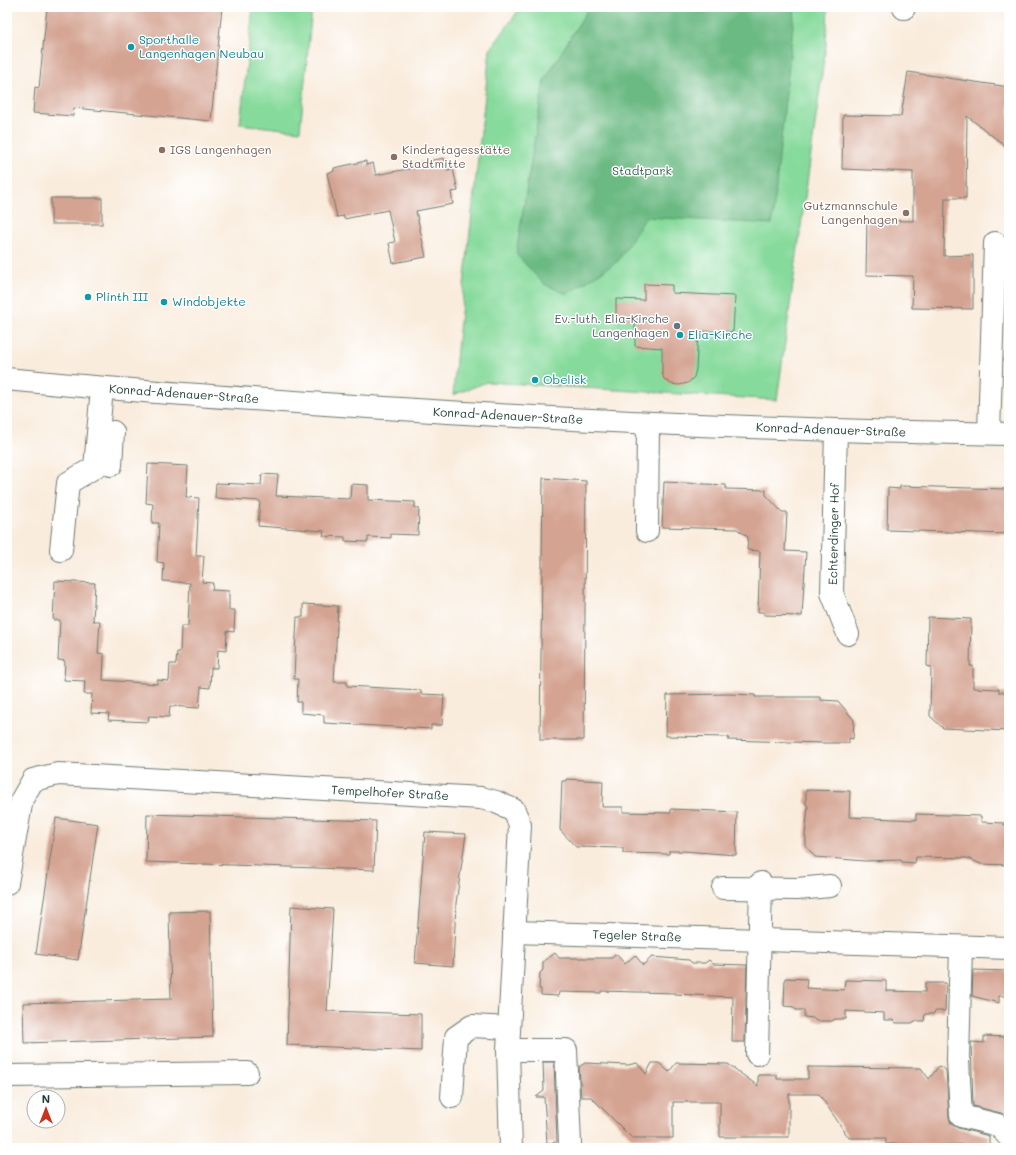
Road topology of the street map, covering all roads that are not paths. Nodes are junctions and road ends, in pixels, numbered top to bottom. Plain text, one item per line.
1 (995, 243) dead end
2 (7, 379) edge
3 (109, 388) junction
4 (648, 423) junction
5 (836, 432) junction
6 (999, 434) edge
7 (111, 465) dead end
8 (647, 531) dead end
9 (61, 550) dead end
10 (848, 634) dead end
11 (7, 883) edge
12 (761, 886) junction
13 (830, 886) dead end
14 (723, 888) dead end
15 (514, 932) junction
16 (760, 940) junction
17 (961, 947) junction
18 (1009, 948) edge
19 (509, 1028) junction
20 (508, 1050) junction
21 (757, 1054) dead end
22 (247, 1073) dead end
23 (7, 1076) edge
24 (452, 1097) dead end
25 (1009, 1137) edge
26 (570, 1144) dead end
27 (511, 1148) edge

1 - 6 street
2 - 3 street, Konrad-Adenauer-Straße
3 - 4 street, Konrad-Adenauer-Straße
3 - 7 street
3 - 9 street
4 - 5 street, Konrad-Adenauer-Straße
4 - 8 street
5 - 6 street, Konrad-Adenauer-Straße
5 - 10 street, Echterdinger Hof
11 - 15 street, Tempelhofer Straße
12 - 13 street
12 - 14 street
12 - 16 street
15 - 16 street, Tegeler Straße
15 - 19 street, Tempelhofer Straße
16 - 17 street, Tegeler Straße
16 - 21 street
17 - 18 street, Tegeler Straße
17 - 25 street
19 - 20 street, Tempelhofer Straße
19 - 24 street
20 - 26 street
20 - 27 street, Tempelhofer Straße
22 - 23 street

